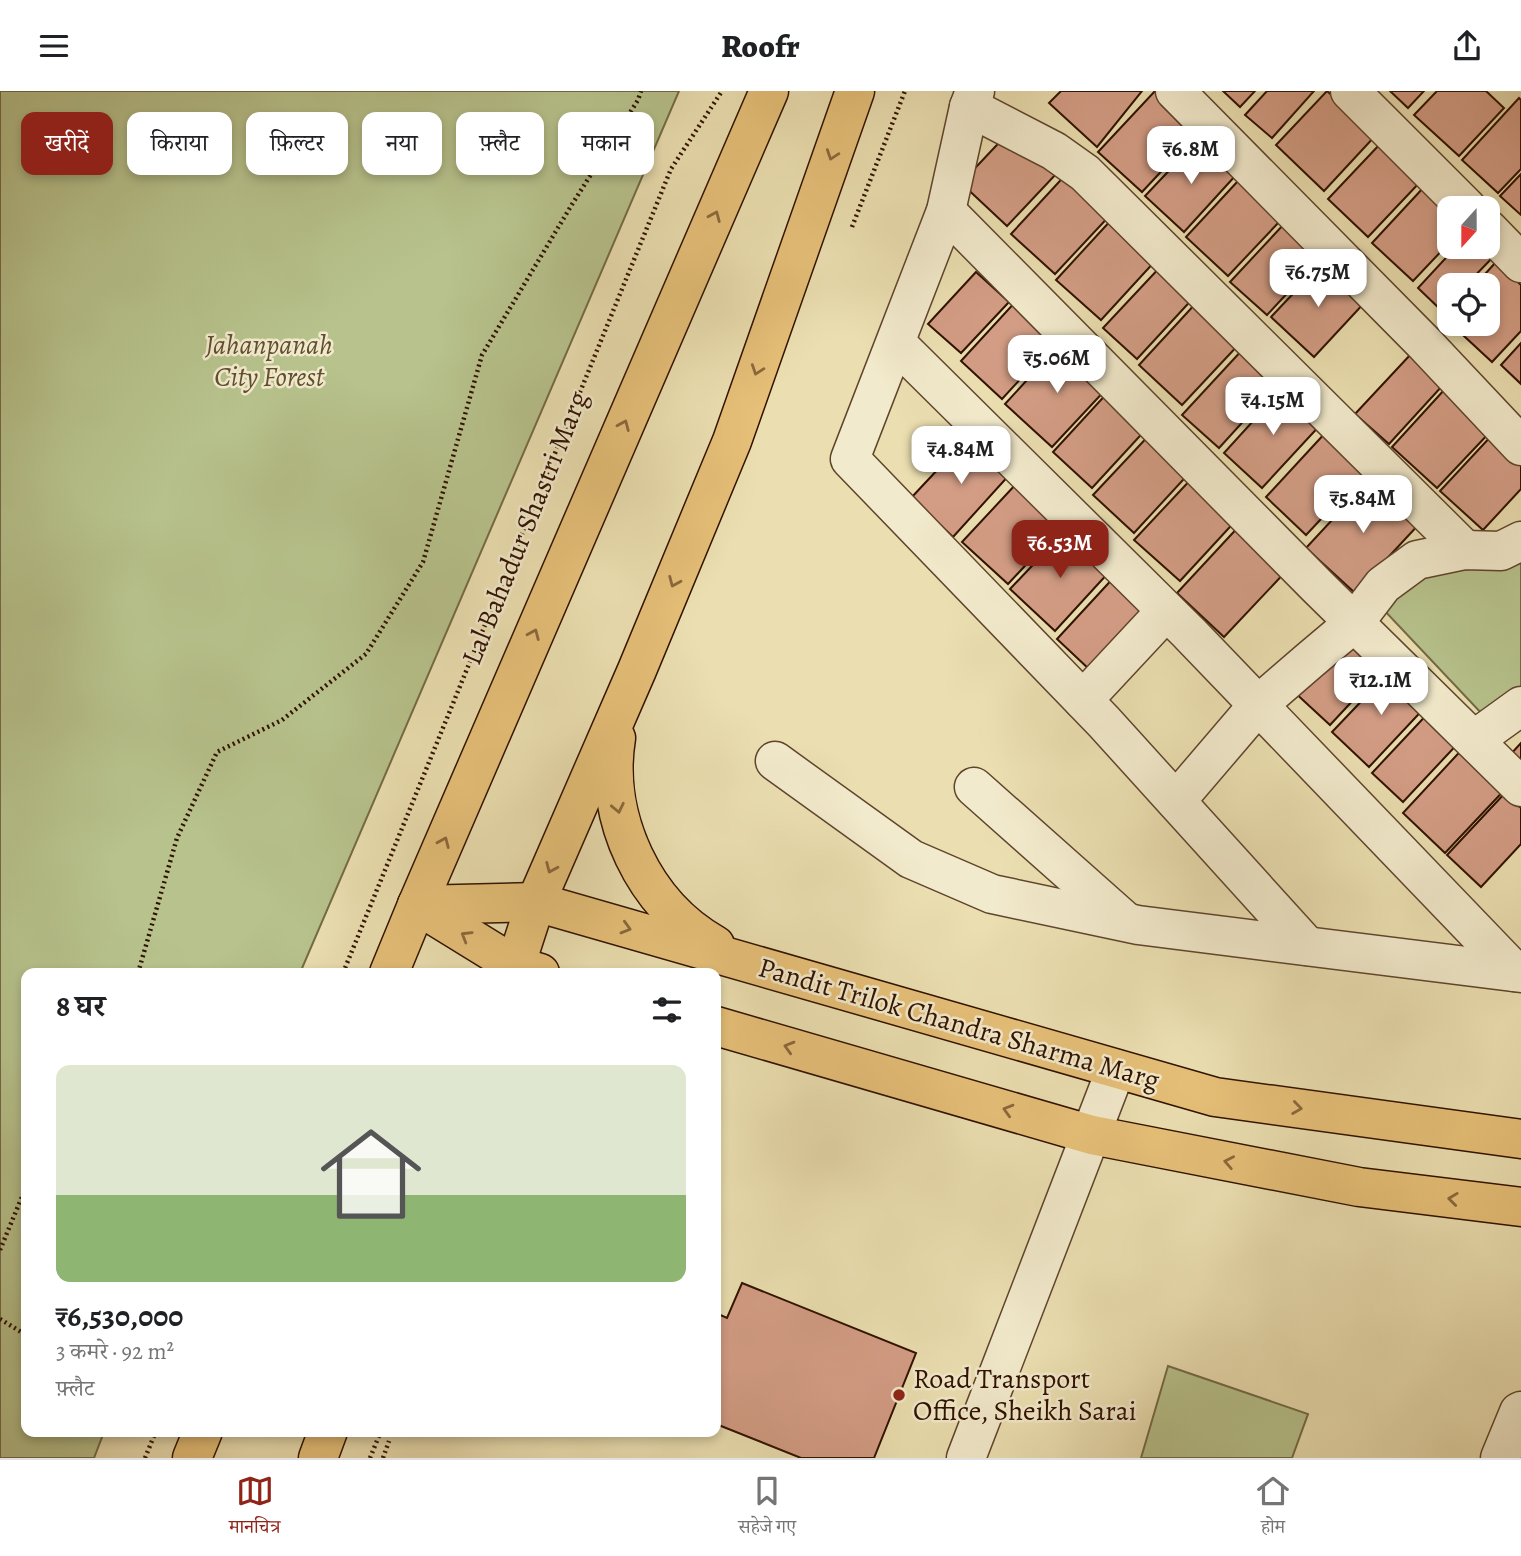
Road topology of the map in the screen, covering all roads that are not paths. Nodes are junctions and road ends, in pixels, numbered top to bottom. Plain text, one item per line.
1 (769, 91) edge
2 (855, 91) edge
3 (1175, 91) edge
4 (1350, 91) edge
5 (972, 99) edge
6 (1454, 196) edge
7 (946, 211) junction
8 (1500, 241) edge
9 (1521, 263) edge
10 (896, 343) junction
11 (1521, 446) edge
12 (1521, 541) edge
13 (1465, 550) junction
14 (1166, 611) junction
15 (1354, 623) junction
16 (637, 670) junction
17 (1083, 700) junction
18 (1258, 705) junction
19 (1521, 706) edge
20 (1474, 740) junction
21 (775, 761) dead end
22 (974, 787) dead end
23 (1521, 787) edge
24 (1176, 801) junction
25 (536, 902) junction
26 (417, 905) junction
27 (1126, 923) junction
28 (1307, 946) junction
29 (758, 965) junction
30 (391, 968) edge
31 (518, 968) edge
32 (524, 968) edge
33 (1518, 972) edge
34 (734, 1038) edge
35 (1116, 1069) junction
36 (1092, 1135) junction
37 (1521, 1139) edge
38 (1521, 1207) edge
39 (1521, 1411) edge
40 (201, 1437) edge
41 (326, 1437) edge
42 (192, 1458) edge
43 (318, 1458) edge
44 (966, 1458) edge
45 (1500, 1458) edge

26 -> 1 main road, Lal Bahadur Shastri Marg
2 -> 16 main road
3 - 11 street
4 - 6 street
5 - 7 street
5 - 13 street
7 - 10 street
7 - 15 street
8 - 9 street
10 - 14 street
10 - 17 street
12 - 13 street
13 - 15 street
14 - 17 street
14 - 18 street
15 - 18 street
15 - 20 street
16 -> 25 main road
16 -> 29 main road
17 - 24 street
18 - 24 street
18 - 33 street
19 - 20 street
20 - 23 street
21 - 27 street
22 - 27 street
24 - 28 street
25 - 26 main road, Pandit Trilok Chandra Sharma Marg
25 -> 29 main road, Pandit Trilok Chandra Sharma Marg
25 - 32 main road
26 - 30 main road, Lal Bahadur Shastri Marg
31 -> 26 main road
27 - 28 street
28 - 33 street
29 - 35 main road, Pandit Trilok Chandra Sharma Marg
36 -> 34 main road
35 - 36 street
35 -> 37 main road, Pandit Trilok Chandra Sharma Marg
38 -> 36 main road
36 - 44 street
39 - 45 street
40 - 42 main road
41 - 43 main road

